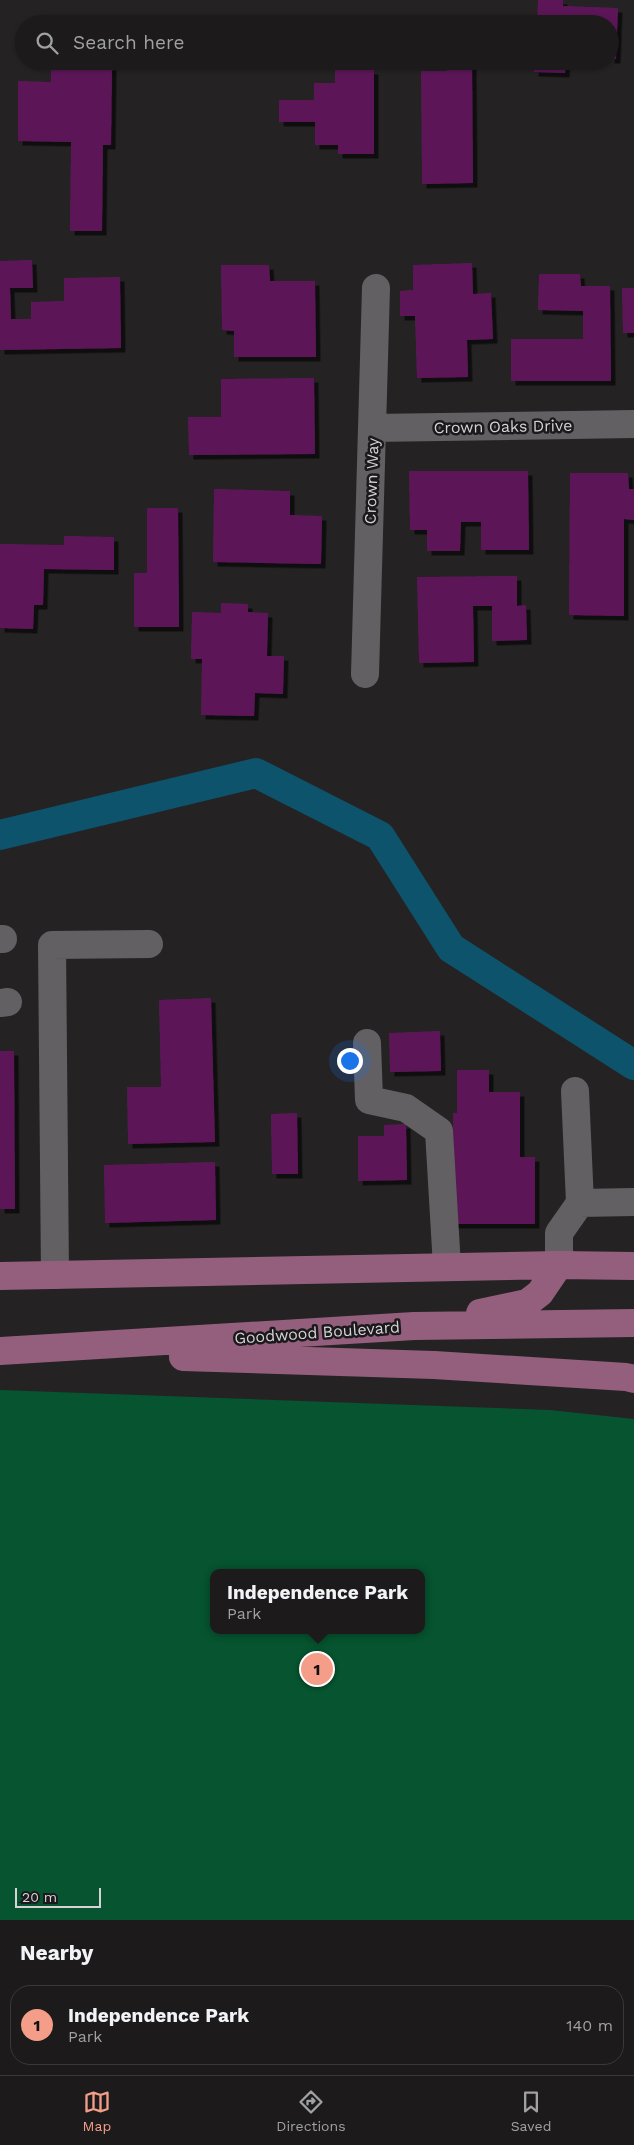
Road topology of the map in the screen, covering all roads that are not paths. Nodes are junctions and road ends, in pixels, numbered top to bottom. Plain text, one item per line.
1 (376, 288) dead end
2 (634, 424) edge
3 (372, 428) junction
4 (366, 674) dead end
5 (149, 944) dead end
6 (367, 1044) dead end
7 (575, 1091) dead end
8 (634, 1202) edge
9 (580, 1203) junction
10 (559, 1265) junction
11 (634, 1266) edge
12 (447, 1267) junction
13 (55, 1275) junction
14 (0, 1276) edge
15 (634, 1323) edge
16 (414, 1326) junction
17 (8, 1351) edge
18 (634, 1379) edge

1 - 3 street, Crown Way
2 - 3 street, Crown Oaks Drive
3 - 4 street, Crown Way
5 - 13 street
6 - 12 street
7 - 9 street
8 - 9 street
9 - 10 street
10 - 11 main road
10 - 12 main road
10 - 16 main road
12 - 13 main road
13 - 14 main road
15 - 16 main road, Goodwood Boulevard
16 - 17 main road, Goodwood Boulevard
17 - 18 main road

